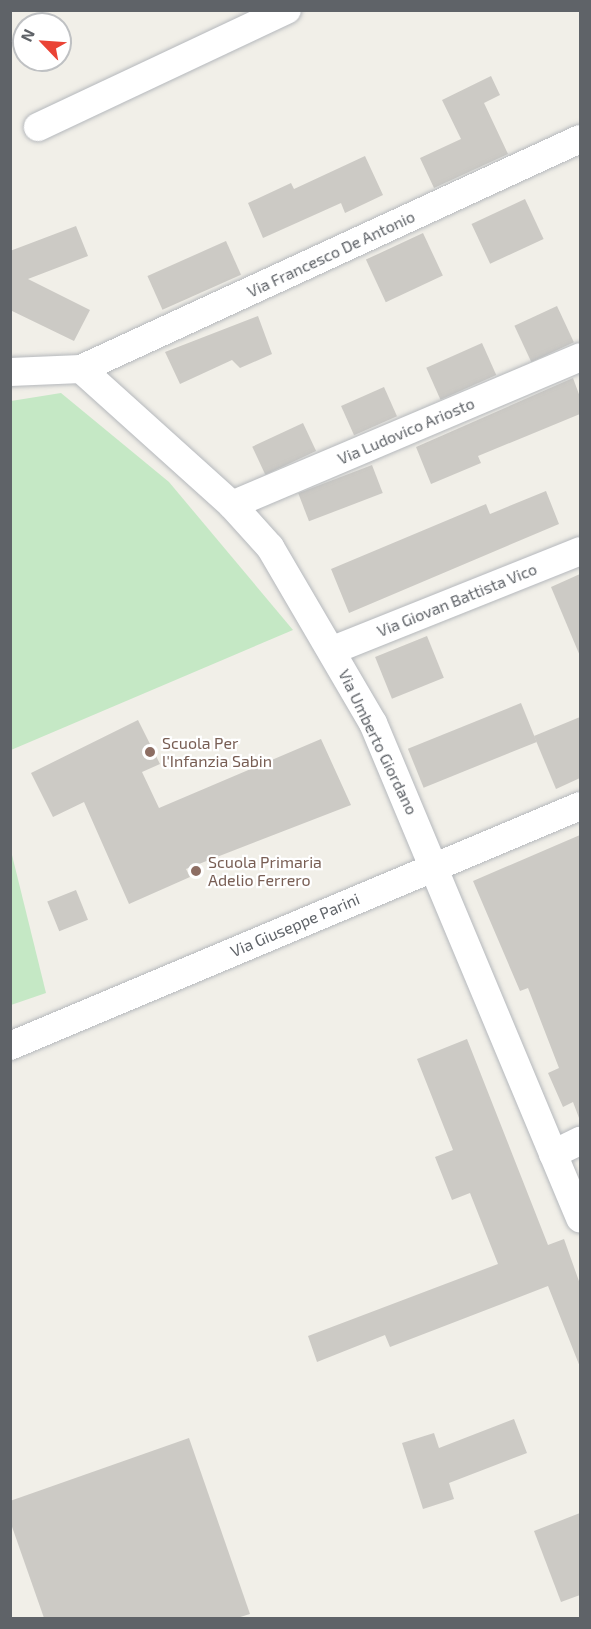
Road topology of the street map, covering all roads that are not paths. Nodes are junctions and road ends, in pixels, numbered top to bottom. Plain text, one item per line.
1 (287, 10) edge
2 (38, 127) dead end
3 (580, 140) edge
4 (580, 357) edge
5 (81, 369) junction
6 (10, 372) edge
7 (232, 505) junction
8 (580, 551) edge
9 (333, 650) junction
10 (580, 806) edge
11 (435, 865) junction
12 (10, 1047) edge
13 (580, 1141) edge
14 (553, 1154) junction
15 (580, 1218) edge

1 - 2 street
3 - 5 street, Via Francesco De Antonio
4 - 7 street, Via Ludovico Ariosto
5 - 6 street
5 - 7 street, Via Umberto Giordano
7 - 9 street, Via Umberto Giordano
8 - 9 street, Via Giovan Battista Vico
9 - 11 street, Via Umberto Giordano
10 - 11 street, Via Giuseppe Parini
11 - 12 street, Via Giuseppe Parini
11 - 14 street, Via Umberto Giordano
13 - 14 street
14 - 15 street, Via Umberto Giordano

